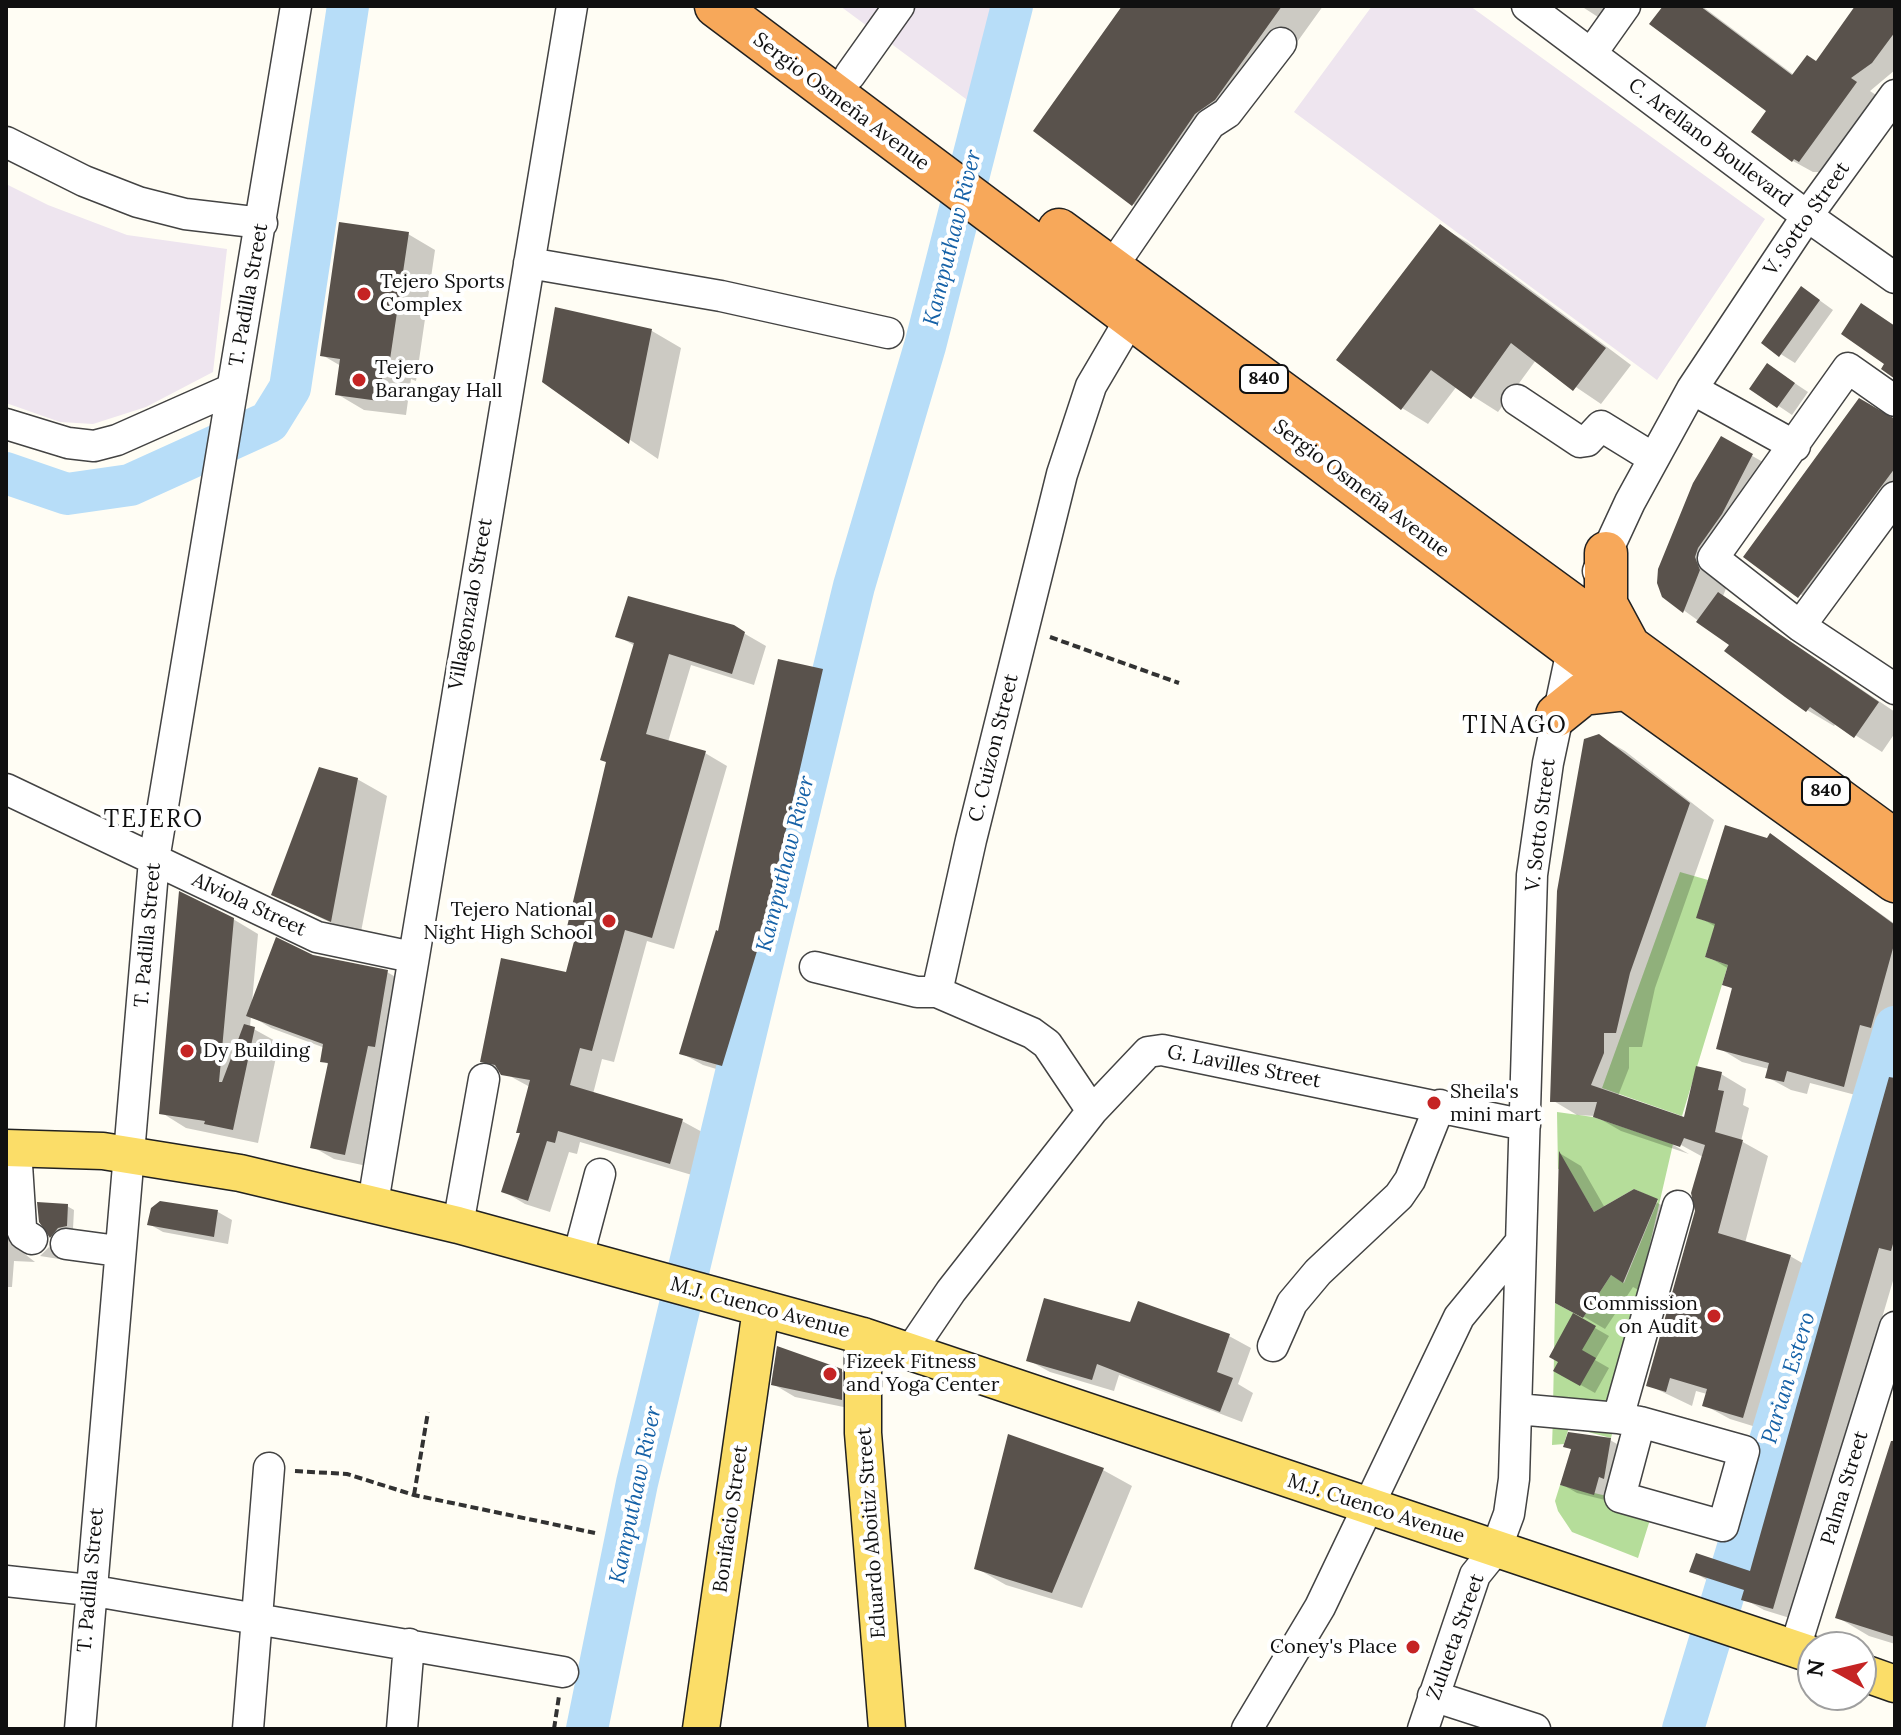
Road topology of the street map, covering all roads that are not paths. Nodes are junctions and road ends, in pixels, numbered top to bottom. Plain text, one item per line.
1 (296, 6) edge
2 (572, 6) edge
3 (716, 6) edge
4 (761, 6) edge
5 (899, 6) edge
6 (1527, 6) edge
7 (1625, 6) edge
8 (1281, 43) dead end
9 (1591, 54) junction
10 (850, 75) junction
11 (1895, 95) edge
12 (6, 142) edge
13 (932, 154) junction
14 (984, 192) junction
15 (1807, 216) junction
16 (262, 223) junction
17 (529, 263) junction
18 (1112, 267) junction
19 (1895, 278) edge
20 (1131, 318) junction
21 (888, 333) dead end
22 (232, 389) junction
23 (1692, 389) junction
24 (1517, 400) dead end
25 (1895, 401) edge
26 (6, 424) edge
27 (1795, 446) junction
28 (1653, 458) junction
29 (1895, 497) edge
30 (1602, 563) junction
31 (1540, 582) junction
32 (1800, 626) junction
33 (1576, 630) junction
34 (1630, 647) junction
35 (1628, 689) junction
36 (1895, 689) edge
37 (1557, 715) junction
38 (6, 789) edge
39 (1895, 841) edge
40 (154, 860) junction
41 (1895, 881) edge
42 (412, 957) junction
43 (815, 967) dead end
44 (937, 992) junction
45 (484, 1079) dead end
46 (1440, 1105) junction
47 (1092, 1111) junction
48 (1525, 1125) junction
49 (11, 1148) edge
50 (127, 1154) junction
51 (600, 1174) dead end
52 (373, 1203) junction
53 (1678, 1206) dead end
54 (458, 1225) junction
55 (32, 1239) dead end
56 (66, 1244) dead end
57 (1519, 1244) junction
58 (118, 1251) junction
59 (578, 1257) junction
60 (761, 1309) junction
61 (1895, 1327) edge
62 (863, 1336) junction
63 (1273, 1346) dead end
64 (911, 1350) junction
65 (1517, 1409) junction
66 (269, 1468) road end
67 (1369, 1508) junction
68 (1496, 1549) junction
69 (6, 1581) edge
70 (89, 1590) junction
71 (257, 1619) junction
72 (409, 1644) junction
73 (1790, 1647) edge
74 (563, 1672) dead end
75 (1433, 1696) junction
76 (80, 1729) edge
77 (248, 1729) edge
78 (402, 1729) edge
79 (701, 1729) edge
80 (887, 1729) edge
81 (1247, 1729) edge
82 (1423, 1729) edge
83 (1535, 1729) edge

1 - 16 street, T. Padilla Street
2 - 17 street, Villagonzalo Street
3 - 13 highway, Sergio Osmeña Avenue / 840
4 - 10 highway, Sergio Osmeña Avenue / 840
5 - 10 street
6 - 9 street, C. Arellano Boulevard
7 - 9 street
8 - 18 street
9 - 15 street, C. Arellano Boulevard
10 - 13 highway, Sergio Osmeña Avenue / 840
11 - 15 street, V. Sotto Street
12 - 16 street
13 - 14 highway, Sergio Osmeña Avenue / 840
14 - 18 highway, Sergio Osmeña Avenue / 840
14 - 20 highway, Sergio Osmeña Avenue / 840
15 - 19 street, C. Arellano Boulevard
15 - 23 street, V. Sotto Street
16 - 22 street, T. Padilla Street
17 - 21 street
17 - 42 street, Villagonzalo Street
18 - 31 highway, Sergio Osmeña Avenue / 840
20 - 33 highway, Sergio Osmeña Avenue / 840
20 - 44 street, C. Cuizon Street
22 - 26 street
22 - 40 street, T. Padilla Street
23 - 27 street
23 - 28 street, V. Sotto Street
24 - 28 street
25 - 27 street
27 - 32 street
28 - 30 street, V. Sotto Street
29 - 32 street
30 - 31 highway
30 - 33 street, V. Sotto Street
30 - 34 highway
31 - 33 highway, Sergio Osmeña Avenue / 840
32 - 36 street
33 - 34 highway, Sergio Osmeña Avenue / 840
33 - 35 highway, Sergio Osmeña Avenue / 840
33 - 37 street, V. Sotto Street
34 - 39 highway, Sergio Osmeña Avenue / 840
35 - 37 highway
35 - 41 highway, Sergio Osmeña Avenue / 840
37 - 48 street, V. Sotto Street
38 - 40 street, Alviola Street
40 - 42 street, Alviola Street
40 - 50 street, T. Padilla Street
42 - 52 street, Villagonzalo Street
43 - 44 street
44 - 47 street
45 - 54 street
46 - 47 street, G. Lavilles Street
46 - 48 street, G. Lavilles Street
46 - 63 street
47 - 64 street, G. Lavilles Street
48 - 57 street, V. Sotto Street
49 - 50 main road, M.J. Cuenco Avenue
49 - 55 street
50 - 52 main road, M.J. Cuenco Avenue
50 - 58 street, T. Padilla Street
51 - 59 street
52 - 54 main road, M.J. Cuenco Avenue
53 - 65 street
54 - 59 main road, M.J. Cuenco Avenue
56 - 58 street
57 - 65 street, V. Sotto Street
57 - 67 street
58 - 70 street, T. Padilla Street
59 - 60 main road, M.J. Cuenco Avenue
60 - 62 main road, M.J. Cuenco Avenue
60 - 79 main road, Bonifacio Street
61 - 73 street, Palma Street
62 - 64 main road, M.J. Cuenco Avenue
62 - 80 main road, Eduardo Aboitiz Street
64 - 67 main road, M.J. Cuenco Avenue
65 - 68 street, V. Sotto Street
66 - 71 street
67 - 68 main road, M.J. Cuenco Avenue
67 - 81 street
68 - 73 main road, M.J. Cuenco Avenue
68 - 75 street, Zulueta Street
69 - 70 street
70 - 71 street
70 - 76 street, T. Padilla Street
71 - 72 street
71 - 77 street
72 - 74 street
72 - 78 street
75 - 82 street, Zulueta Street
75 - 83 street

